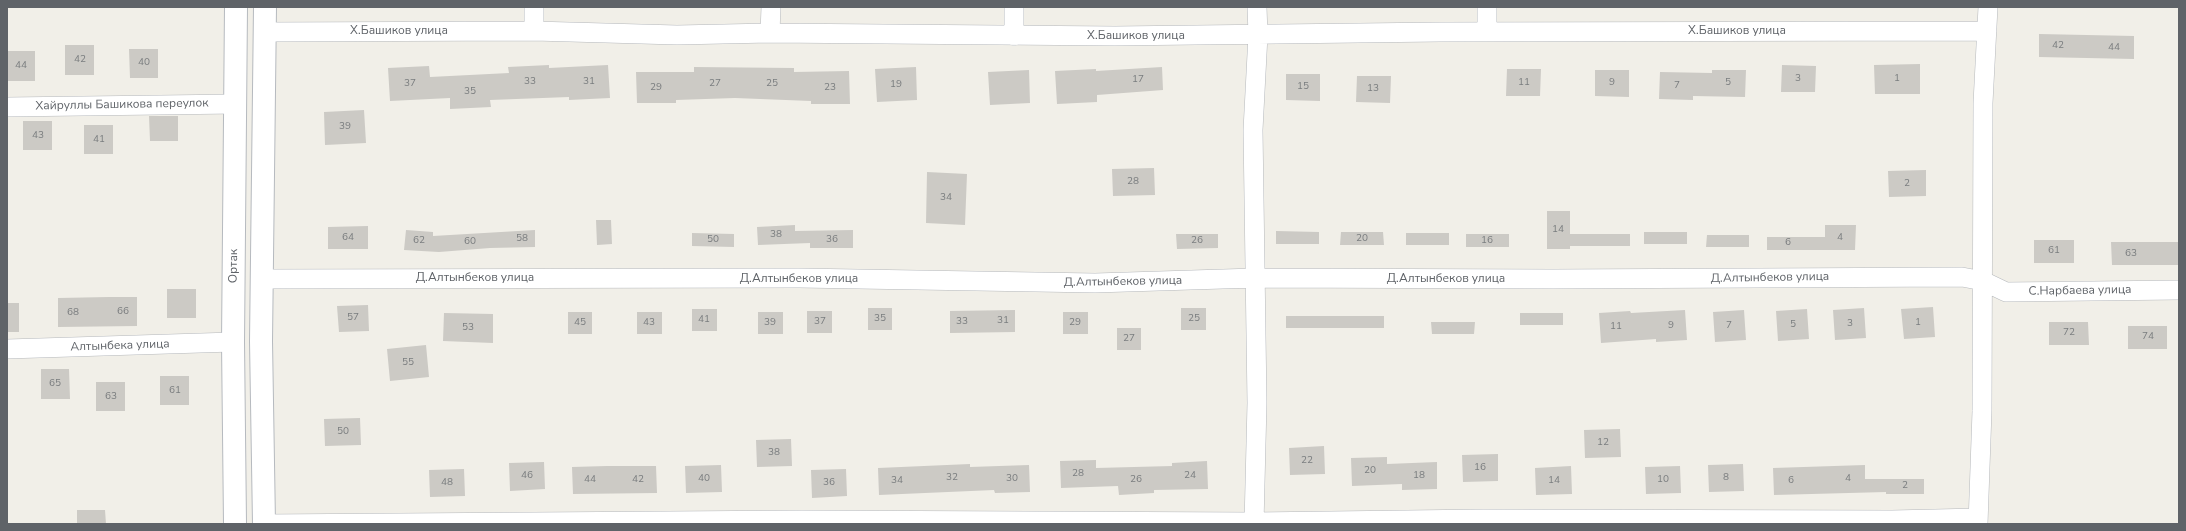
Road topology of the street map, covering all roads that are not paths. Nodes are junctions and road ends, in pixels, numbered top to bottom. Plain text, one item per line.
1 (236, 7) edge
2 (265, 7) edge
3 (534, 7) edge
4 (771, 7) edge
5 (1014, 7) edge
6 (1257, 7) edge
7 (1487, 7) edge
8 (1988, 7) edge
9 (534, 30) junction
10 (1987, 31) junction
11 (265, 32) junction
12 (1487, 32) junction
13 (770, 33) junction
14 (1258, 35) junction
15 (1014, 36) junction
16 (236, 104) junction
17 (7, 107) edge
18 (1255, 278) junction
19 (262, 279) junction
20 (1983, 281) junction
21 (2179, 290) edge
22 (233, 342) junction
23 (7, 349) edge
24 (1978, 521) edge
25 (1254, 523) edge
26 (235, 524) edge
27 (264, 524) edge

1 - 16 street, Ортак
2 - 11 street
3 - 9 street
4 - 13 street
5 - 15 street
6 - 14 street
7 - 12 street
8 - 10 street
9 - 11 street, Х.Башиков улица
9 - 13 street, Х.Башиков улица
10 - 12 street, Х.Башиков улица
10 - 20 street
11 - 19 street
12 - 14 street, Х.Башиков улица
13 - 15 street, Х.Башиков улица
14 - 15 street, Х.Башиков улица
14 - 18 street
16 - 17 street, Хайруллы Башикова переулок
16 - 22 street, Ортак
18 - 19 street, Д.Алтынбеков улица
18 - 20 street, Д.Алтынбеков улица
18 - 25 street
19 - 27 street
20 - 21 street, С.Нарбаева улица
20 - 24 street
22 - 23 street, Алтынбека улица
22 - 26 street, Ортак
24 - 25 street
25 - 27 street

